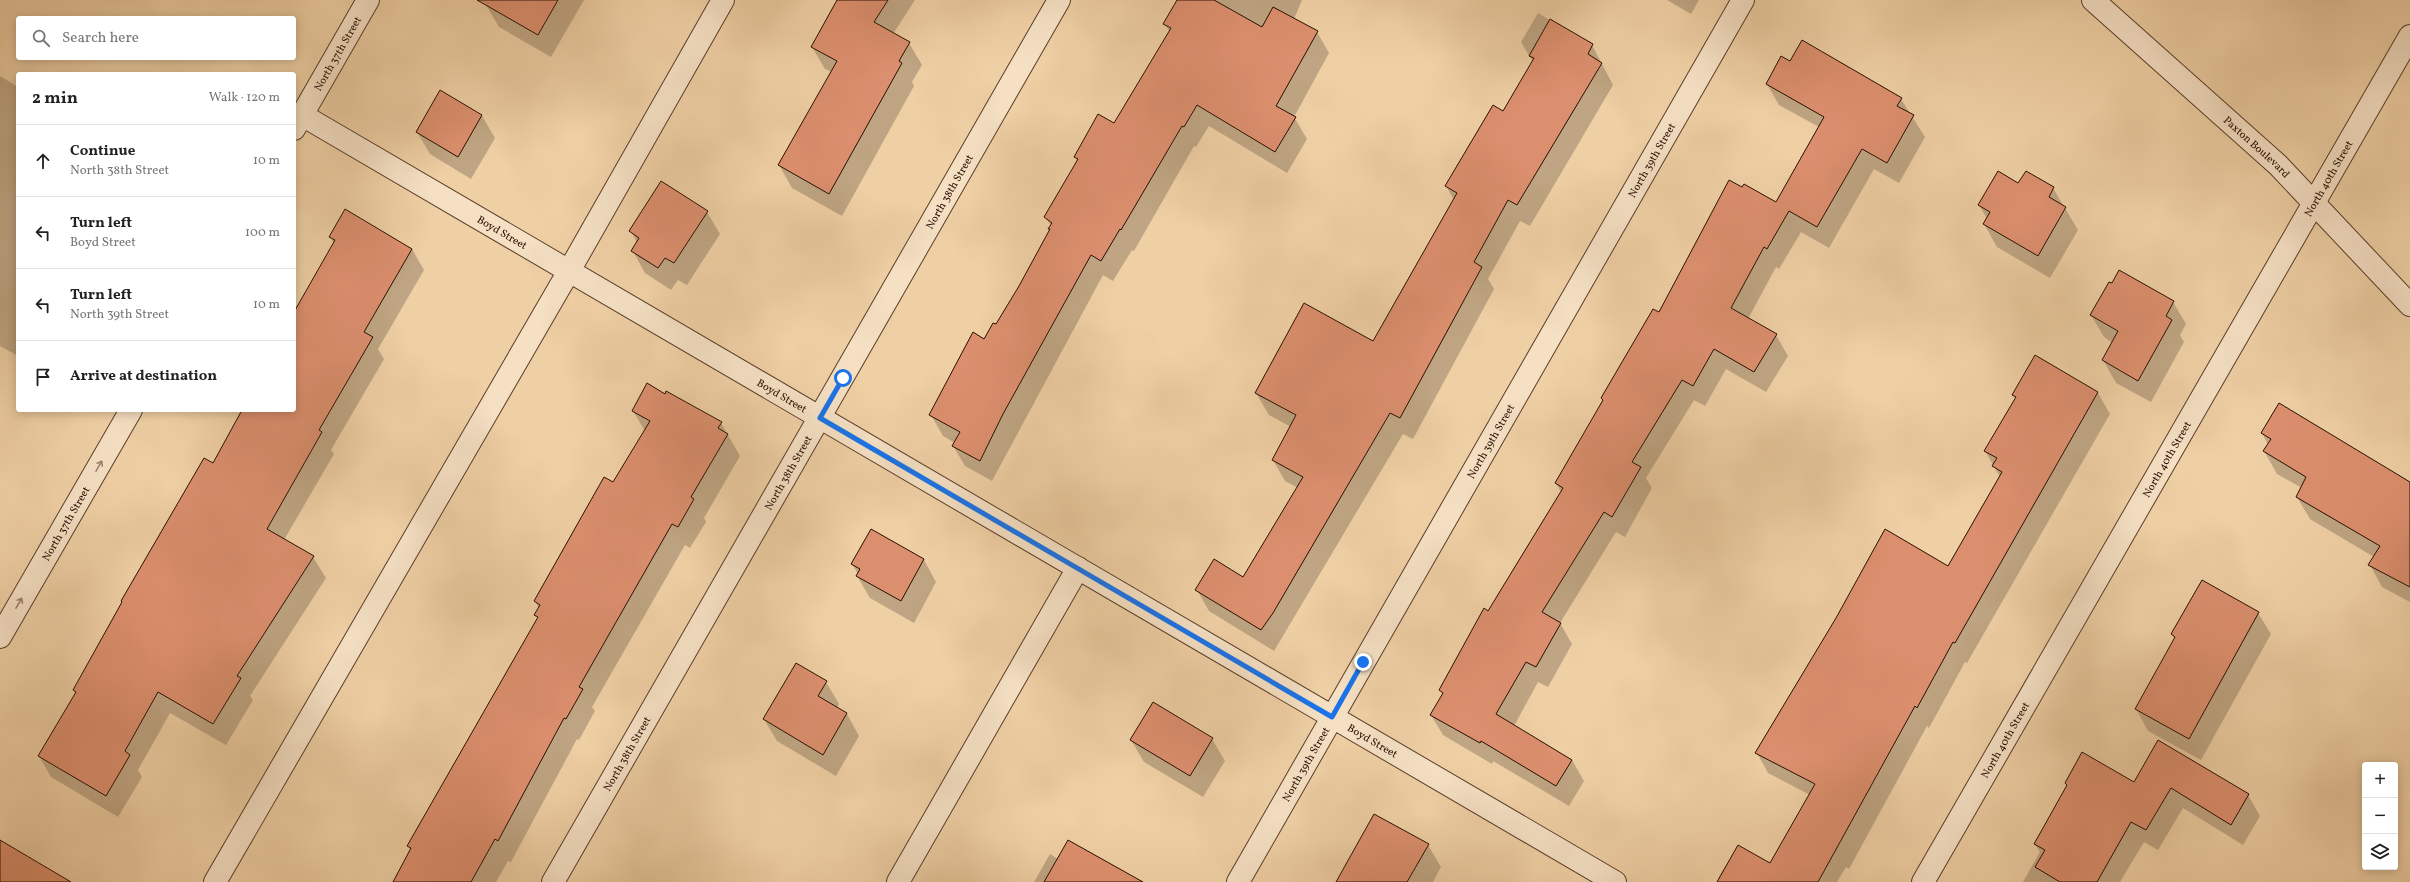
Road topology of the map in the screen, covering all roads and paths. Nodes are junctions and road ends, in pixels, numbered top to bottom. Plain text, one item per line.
1 (368, 0) edge
2 (723, 0) edge
3 (1059, 0) edge
4 (1743, 0) edge
5 (2093, 0) edge
6 (2410, 36) edge
7 (298, 122) edge
8 (2315, 203) junction
9 (569, 271) junction
10 (2410, 305) edge
11 (130, 412) edge
12 (820, 418) junction
13 (1078, 568) junction
14 (0, 637) edge
15 (1332, 717) junction
16 (1584, 874) edge
17 (216, 882) edge
18 (553, 882) edge
19 (898, 882) edge
20 (1238, 882) edge
21 (1615, 882) edge
22 (1923, 882) edge

1 - 7 street, North 37th Street
2 - 9 street
3 - 12 street, North 38th Street
4 - 15 street, North 39th Street
5 - 8 street, Paxton Boulevard
6 - 8 street, North 40th Street
7 - 9 street, Boyd Street
8 - 10 street, Paxton Boulevard
8 - 22 street, North 40th Street
9 - 12 street, Boyd Street
9 - 17 street
14 -> 11 street, North 37th Street
12 - 13 street, Boyd Street
12 - 18 street, North 38th Street
13 - 15 street, Boyd Street
13 - 19 street
15 - 16 street, Boyd Street
15 - 20 street, North 39th Street
16 - 21 street, Boyd Street

